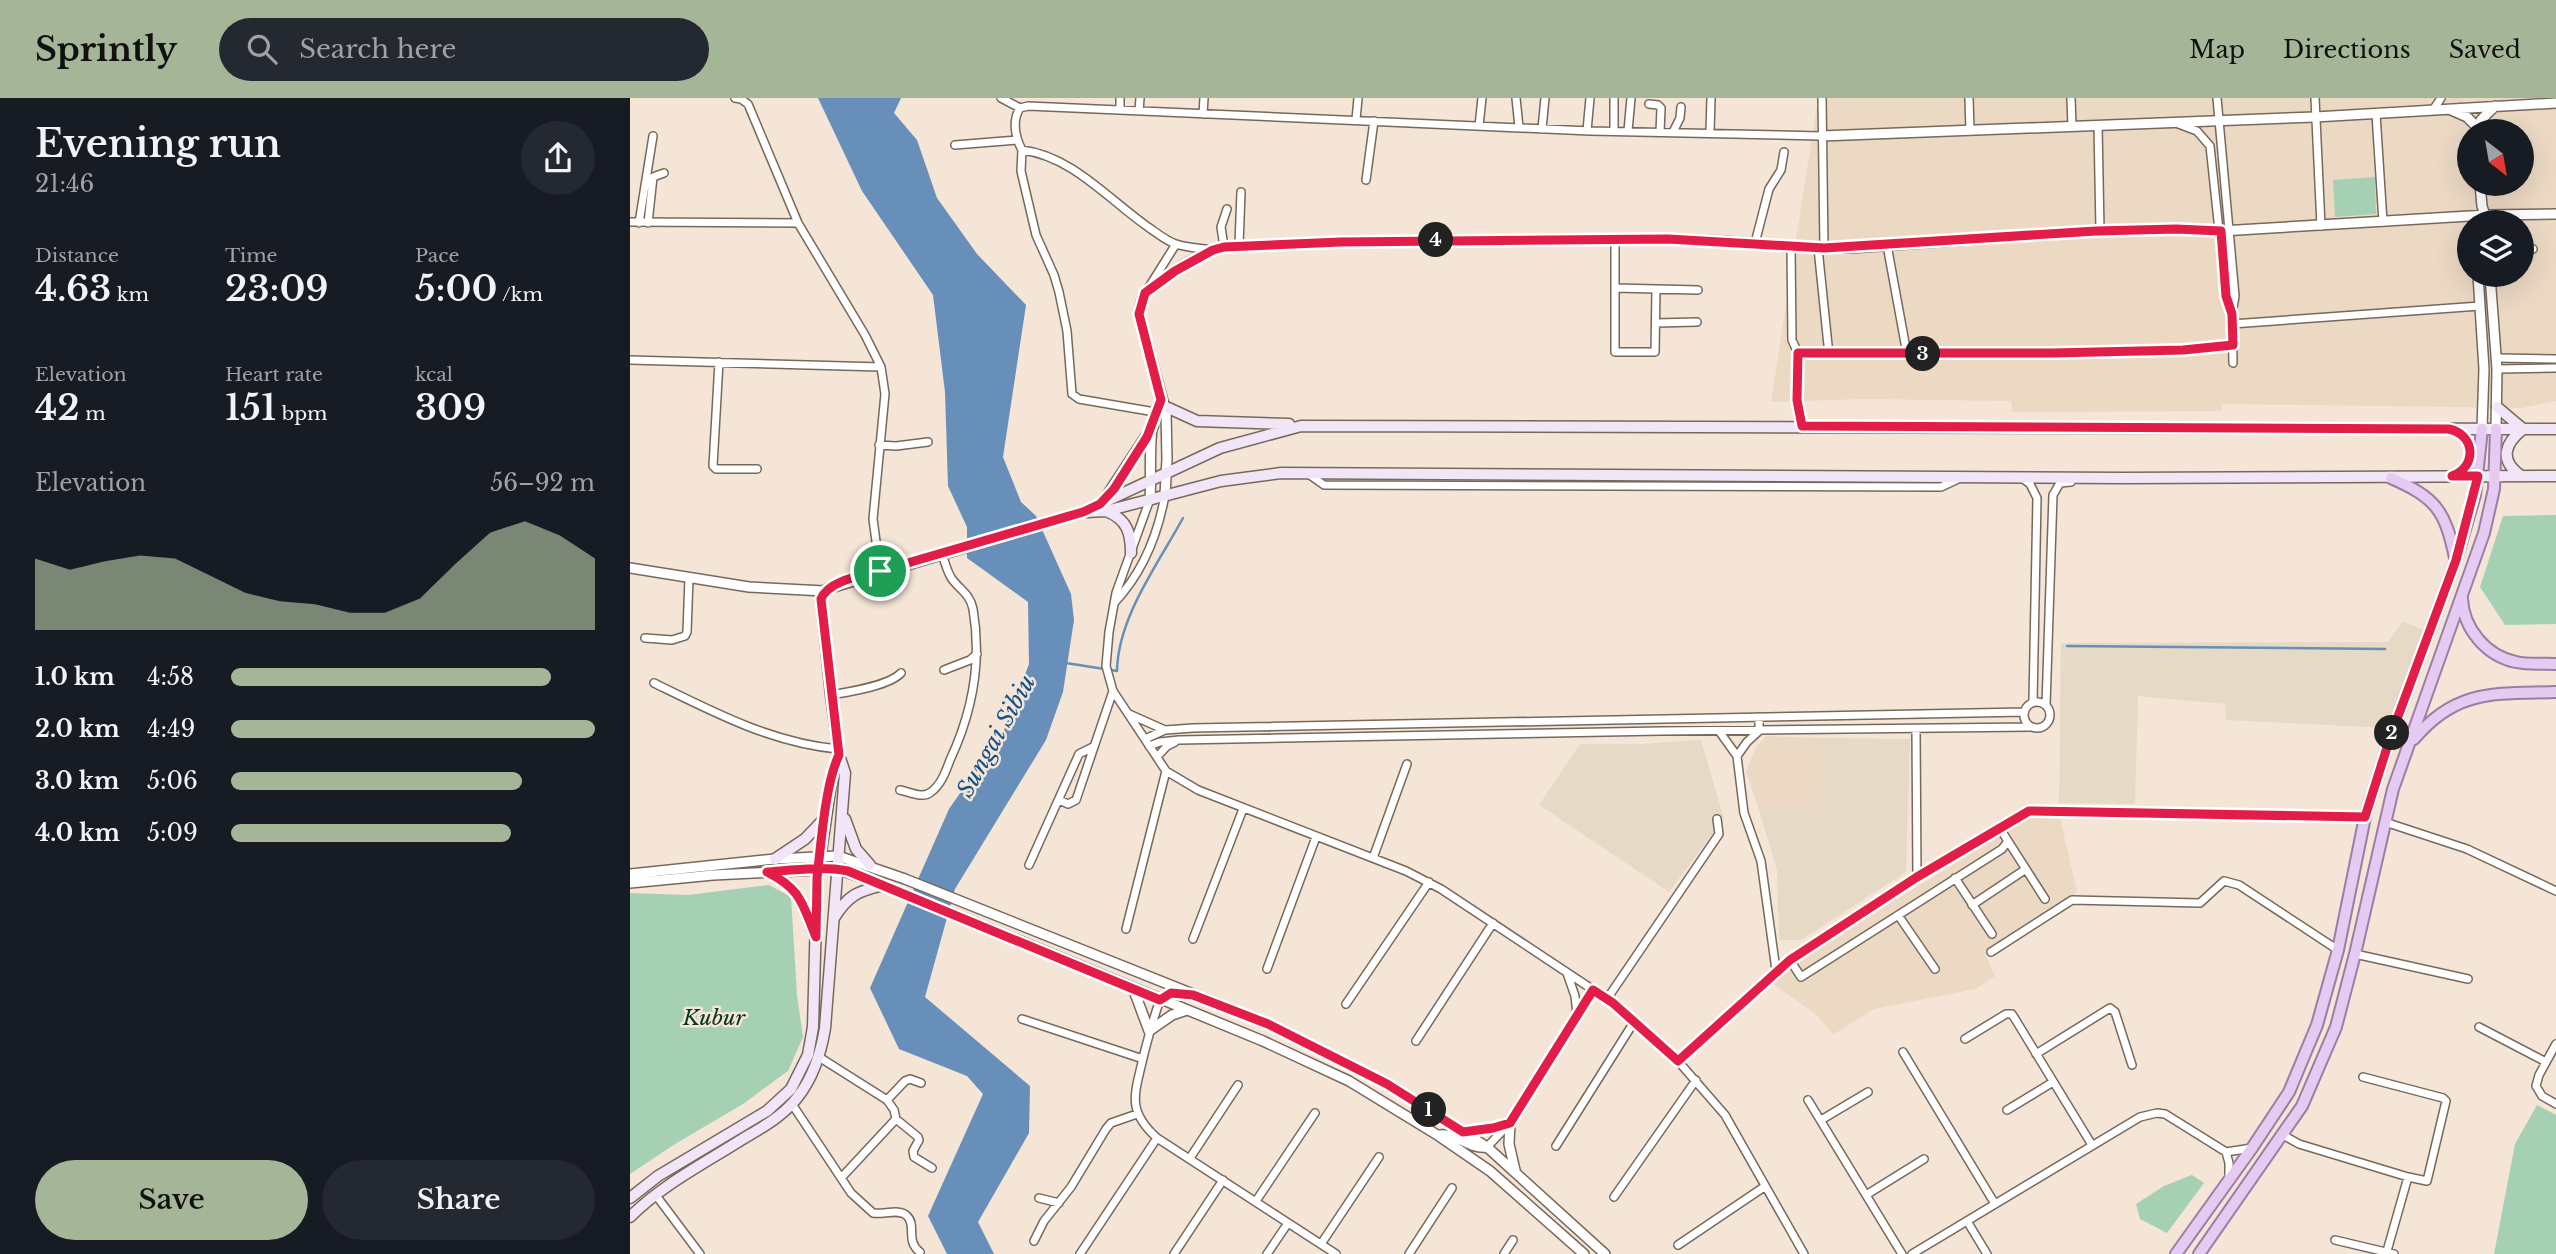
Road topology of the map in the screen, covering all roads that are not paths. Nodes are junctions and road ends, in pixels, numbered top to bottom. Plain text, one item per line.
1 (735, 98) edge
2 (1001, 98) edge
3 (1044, 98) edge
4 (1120, 98) edge
5 (1140, 98) edge
6 (1204, 98) edge
7 (1358, 98) edge
8 (1482, 98) edge
9 (1516, 98) edge
10 (1545, 98) edge
11 (1590, 98) edge
12 (1614, 98) edge
13 (1631, 98) edge
14 (1711, 98) edge
15 (1822, 98) edge
16 (1969, 98) edge
17 (2071, 98) edge
18 (2217, 98) edge
19 (2315, 98) edge
20 (2441, 98) edge
21 (751, 101) edge
22 (2556, 103) edge
23 (1649, 104) dead end
24 (2495, 106) junction
25 (1042, 107) junction
26 (1681, 107) dead end
27 (1020, 108) junction
28 (2449, 109) junction
29 (1120, 110) junction
30 (2433, 110) junction
31 (1139, 111) junction
32 (1203, 114) junction
33 (2376, 114) junction
34 (2315, 117) junction
35 (2469, 119) edge
36 (2481, 119) edge
37 (1356, 120) junction
38 (1374, 121) junction
39 (2219, 121) junction
40 (2172, 122) junction
41 (2098, 125) junction
42 (1479, 126) junction
43 (2072, 126) junction
44 (1518, 128) junction
45 (1542, 129) junction
46 (1587, 131) junction
47 (1614, 131) junction
48 (1628, 131) junction
49 (1970, 131) junction
50 (1660, 132) junction
51 (1673, 132) junction
52 (1710, 132) junction
53 (653, 136) dead end
54 (1821, 136) junction
55 (1017, 140) junction
56 (955, 145) dead end
57 (1021, 150) junction
58 (1784, 152) dead end
59 (664, 173) dead end
60 (1366, 180) dead end
61 (1241, 192) dead end
62 (2481, 197) joint
63 (1227, 209) dead end
64 (2477, 210) edge
65 (2484, 210) edge
66 (2556, 214) edge
67 (2534, 216) edge
68 (2457, 220) edge
69 (630, 222) edge
70 (2383, 222) junction
71 (639, 223) junction
72 (648, 223) junction
73 (798, 223) junction
74 (2321, 226) junction
75 (2100, 231) junction
76 (2225, 231) junction
77 (1615, 239) junction
78 (1755, 243) junction
79 (1176, 244) junction
80 (1239, 245) junction
81 (1887, 245) junction
82 (1224, 247) junction
83 (1791, 247) junction
84 (1821, 248) junction
85 (1213, 250) junction
86 (2479, 287) edge
87 (2491, 287) edge
88 (1615, 288) junction
89 (1656, 289) junction
90 (1698, 290) dead end
91 (1145, 293) junction
92 (2480, 306) junction
93 (1697, 322) dead end
94 (1656, 323) junction
95 (2232, 324) junction
96 (2233, 345) junction
97 (1798, 353) junction
98 (1907, 354) junction
99 (1829, 355) junction
100 (2497, 358) junction
101 (2556, 359) edge
102 (630, 360) edge
103 (719, 362) junction
104 (2233, 363) dead end
105 (881, 367) junction
106 (2556, 368) edge
107 (2497, 369) junction
108 (1160, 406) junction
109 (2497, 407) junction
110 (1153, 426) junction
111 (1301, 426) junction
112 (1802, 426) junction
113 (2449, 429) junction
114 (2482, 429) junction
115 (2496, 429) junction
116 (2523, 429) junction
117 (2556, 429) edge
118 (928, 442) dead end
119 (879, 446) junction
120 (757, 469) dead end
121 (1166, 473) junction
122 (2520, 475) junction
123 (2452, 476) junction
124 (2478, 476) junction
125 (2495, 476) junction
126 (2556, 476) edge
127 (2021, 477) junction
128 (2123, 478) junction
129 (2391, 478) junction
130 (1151, 481) junction
131 (1165, 495) junction
132 (1150, 499) junction
133 (1103, 507) junction
134 (1131, 553) junction
135 (942, 554) junction
136 (2456, 560) junction
137 (630, 568) edge
138 (880, 571) junction
139 (689, 578) junction
140 (824, 592) junction
141 (2462, 592) junction
142 (1115, 603) junction
143 (645, 638) dead end
144 (977, 654) junction
145 (2556, 664) edge
146 (944, 670) dead end
147 (901, 673) dead end
148 (654, 683) dead end
149 (1113, 691) junction
150 (2556, 692) edge
151 (831, 695) junction
152 (2033, 702) junction
153 (2046, 705) junction
154 (2024, 712) junction
155 (1128, 713) junction
156 (1759, 717) junction
157 (1657, 719) junction
158 (2030, 727) junction
159 (1916, 729) junction
160 (1165, 730) junction
161 (1717, 731) junction
162 (1759, 731) junction
163 (1179, 740) junction
164 (1147, 743) junction
165 (2408, 746) junction
166 (1093, 747) junction
167 (839, 752) junction
168 (1737, 756) junction
169 (1157, 757) junction
170 (1074, 764) junction
171 (1407, 764) dead end
172 (1087, 768) junction
173 (1166, 771) junction
174 (900, 790) dead end
175 (1059, 800) junction
176 (1243, 808) junction
177 (843, 812) junction
178 (826, 817) junction
179 (2365, 817) junction
180 (1717, 819) dead end
181 (2385, 822) junction
182 (1999, 827) junction
183 (1316, 837) junction
184 (2008, 841) junction
185 (820, 856) junction
186 (838, 856) junction
187 (1373, 858) junction
188 (775, 859) junction
189 (1029, 864) dead end
190 (870, 865) junction
191 (837, 869) junction
192 (2026, 869) junction
193 (818, 870) junction
194 (767, 872) junction
195 (630, 874) edge
196 (1917, 877) junction
197 (1955, 878) junction
198 (1429, 882) junction
199 (630, 883) edge
200 (884, 884) junction
201 (2556, 891) edge
202 (2045, 899) dead end
203 (1972, 905) junction
204 (1898, 915) junction
205 (832, 921) junction
206 (1493, 923) junction
207 (1126, 929) dead end
208 (1992, 934) dead end
209 (816, 937) junction
210 (1193, 939) dead end
211 (2338, 950) junction
212 (1991, 952) dead end
213 (2355, 954) junction
214 (1790, 960) junction
215 (1267, 969) dead end
216 (1935, 969) dead end
217 (1776, 970) junction
218 (1567, 972) junction
219 (2468, 979) dead end
220 (1133, 988) junction
221 (1593, 990) junction
222 (1193, 995) junction
223 (1607, 999) junction
224 (1160, 1000) junction
225 (1346, 1004) dead end
226 (1189, 1010) junction
227 (1577, 1016) junction
228 (1022, 1019) dead end
229 (1634, 1022) junction
230 (2479, 1027) dead end
231 (1149, 1031) junction
232 (1965, 1039) dead end
233 (1416, 1041) dead end
234 (2556, 1044) edge
235 (1903, 1052) dead end
236 (2036, 1054) junction
237 (819, 1057) junction
238 (1143, 1059) junction
239 (1678, 1061) junction
240 (2546, 1062) junction
241 (2132, 1065) dead end
242 (2364, 1077) dead end
243 (1696, 1080) junction
244 (2053, 1082) junction
245 (921, 1083) dead end
246 (1238, 1085) dead end
247 (1868, 1092) dead end
248 (887, 1100) junction
249 (1808, 1100) dead end
250 (792, 1104) junction
251 (2556, 1104) edge
252 (2007, 1111) dead end
253 (1315, 1113) dead end
254 (1137, 1114) junction
255 (895, 1119) junction
256 (1821, 1120) junction
257 (1510, 1123) junction
258 (1463, 1132) junction
259 (2283, 1135) junction
260 (1439, 1136) junction
261 (1157, 1138) junction
262 (2092, 1145) junction
263 (1556, 1146) dead end
264 (1487, 1147) junction
265 (2252, 1149) junction
266 (2226, 1152) junction
267 (1378, 1157) dead end
268 (1190, 1158) junction
269 (1924, 1159) dead end
270 (932, 1168) dead end
271 (1515, 1170) junction
272 (2408, 1177) junction
273 (841, 1178) junction
274 (1223, 1180) junction
275 (2227, 1184) junction
276 (1764, 1187) junction
277 (1451, 1188) dead end
278 (655, 1194) junction
279 (1866, 1195) junction
280 (630, 1198) edge
281 (1039, 1198) dead end
282 (1614, 1198) dead end
283 (1256, 1201) junction
284 (1059, 1203) junction
285 (1995, 1204) junction
286 (630, 1217) edge
287 (1967, 1221) junction
288 (1288, 1223) junction
289 (1588, 1237) junction
290 (1513, 1240) dead end
291 (2335, 1240) dead end
292 (1034, 1241) dead end
293 (1321, 1244) junction
294 (1678, 1245) dead end
295 (1574, 1249) edge
296 (920, 1252) edge
297 (1801, 1253) edge
298 (2390, 1253) edge
299 (700, 1254) edge
300 (1080, 1254) edge
301 (1174, 1254) edge
302 (1268, 1254) edge
303 (1336, 1254) edge
304 (1409, 1254) edge
305 (1504, 1254) edge
306 (1584, 1254) edge
307 (1594, 1254) edge
308 (1605, 1254) edge
309 (1902, 1254) edge
310 (1912, 1254) edge
311 (1987, 1254) edge
312 (2176, 1254) edge
313 (2199, 1254) edge

1 - 21 street
2 - 27 street
3 - 25 street
4 - 29 street
5 - 31 street
6 - 32 street
7 - 37 street
8 - 42 street
9 - 44 street
10 - 45 street
11 - 46 street
12 - 47 street
13 - 48 street
14 - 52 street
15 - 54 street
16 - 49 street
17 - 43 street
18 - 39 street
19 - 34 street
20 - 30 street
21 - 73 street
22 - 24 street
23 - 50 street
24 - 28 street
24 - 36 street
25 - 27 street
25 - 29 street
26 - 51 street
27 - 55 street
28 - 30 street
28 - 35 street
29 - 31 street
30 - 33 street
31 - 32 street
32 - 37 street
33 - 34 street
33 - 70 street
34 - 39 street
34 - 74 street
37 - 38 street
38 - 42 street
38 - 60 street
39 - 40 street
39 - 76 street
40 - 41 street
40 - 76 street
41 - 43 street
41 - 75 street
42 - 44 street
43 - 49 street
44 - 45 street
45 - 46 street
46 - 47 street
47 - 48 street
48 - 50 street
49 - 54 street
50 - 51 street
51 - 52 street
52 - 54 street
53 - 71 street
54 - 84 street
55 - 56 street
55 - 57 street
57 - 79 street
57 - 108 street
58 - 78 street
59 - 72 street
61 - 80 street
62 - 64 street
62 - 65 street
63 - 82 street
66 - 67 street
68 - 70 street
69 - 71 street
70 - 74 street
71 - 72 street
72 - 73 street
73 - 105 street
74 - 76 street
75 - 76 street
75 - 81 street
76 - 95 street
77 - 78 street
77 - 80 street
77 - 88 street
78 - 83 street
79 - 85 street
79 - 91 street
80 - 82 street
81 - 84 street
81 - 98 street
82 - 85 street
83 - 84 street
83 - 97 street
84 - 99 street
85 - 91 street
86 - 92 street
87 - 100 street
88 - 89 street
88 - 94 street
89 - 90 street
89 - 94 street
91 - 108 street
92 - 95 street
92 - 114 street
93 - 94 street
95 - 96 street
96 - 98 street
96 - 104 street
97 - 99 street
97 - 112 street
98 - 99 street
100 - 101 street
100 - 107 street
102 - 103 street
103 - 105 street
103 - 120 street
105 - 119 street
106 - 107 street
107 - 109 street
108 - 110 street
108 - 111 main road
108 - 121 street
109 - 115 street
109 - 116 main road
110 - 130 street
110 - 133 main road
111 - 112 main road
111 - 121 main road
112 - 113 main road
113 - 114 main road
113 - 123 main road
114 - 115 main road
114 - 124 main road
115 - 116 main road
115 - 125 main road
116 - 117 main road
116 - 122 main road
118 - 119 street
119 - 138 street
121 - 130 main road
121 - 131 street
122 - 125 main road
122 - 126 main road
123 - 124 main road
123 - 129 main road
124 - 125 main road
124 - 136 main road
125 - 141 main road
127 - 128 main road
127 - 131 main road
127 - 152 street
128 - 129 main road
128 - 153 street
129 - 136 main road
130 - 132 street
130 - 133 main road
131 - 132 main road
131 - 142 street
132 - 133 main road
132 - 134 street
133 - 134 main road
133 - 135 main road
134 - 142 street
135 - 138 main road
135 - 144 street
136 - 179 main road
137 - 139 street
138 - 140 main road
139 - 140 street
139 - 143 street
140 - 151 main road
141 - 145 main road
141 - 165 main road
142 - 149 street
144 - 146 street
144 - 174 street
147 - 151 street
148 - 167 street
149 - 155 street
149 - 166 street
150 - 165 main road
151 - 167 main road
152 - 153 street
152 - 154 street
153 - 158 street
154 - 156 street
154 - 158 street
155 - 160 street
155 - 164 street
156 - 157 street
156 - 162 street
157 - 160 street
157 - 161 street
158 - 159 street
159 - 162 street
159 - 196 street
160 - 164 street
161 - 162 street
161 - 163 street
161 - 168 street
162 - 168 street
163 - 164 street
163 - 169 street
164 - 169 street
165 - 181 main road
166 - 170 street
166 - 172 street
167 - 177 main road
167 - 178 main road
168 - 217 street
169 - 173 street
170 - 172 street
170 - 175 street
171 - 187 street
172 - 175 street
173 - 176 street
173 - 207 street
175 - 189 street
176 - 183 street
176 - 210 street
177 - 186 main road
177 - 190 main road
178 - 185 main road
178 - 188 main road
179 - 182 street
179 - 211 main road
180 - 223 street
181 - 201 street
181 - 213 main road
182 - 184 street
182 - 196 street
183 - 187 street
183 - 215 street
184 - 192 street
184 - 197 street
185 - 186 street
185 - 188 street
185 - 193 main road
186 - 190 street
186 - 191 main road
187 - 198 street
188 - 195 street
190 - 222 street
191 - 193 street
191 - 200 street
191 - 205 main road
192 - 202 street
192 - 203 street
193 - 194 street
193 - 209 main road
194 - 199 street
194 - 209 main road
196 - 214 street
197 - 203 street
197 - 204 street
198 - 206 street
198 - 225 street
200 - 205 main road
200 - 220 street
203 - 208 street
204 - 214 street
204 - 216 street
205 - 237 main road
206 - 218 street
206 - 233 street
209 - 280 main road
211 - 212 street
211 - 265 main road
213 - 219 street
213 - 259 main road
214 - 217 street
217 - 239 street
218 - 221 street
218 - 227 street
220 - 224 street
220 - 231 street
221 - 223 street
221 - 227 street
222 - 224 street
222 - 258 street
223 - 229 street
224 - 226 street
224 - 231 street
226 - 231 street
226 - 260 street
227 - 257 street
228 - 238 street
229 - 239 street
229 - 263 street
230 - 240 street
231 - 238 street
232 - 236 street
234 - 240 street
235 - 285 street
236 - 241 street
236 - 244 street
237 - 248 street
237 - 250 main road
238 - 254 street
239 - 243 street
240 - 251 street
242 - 272 street
243 - 276 street
243 - 282 street
244 - 252 street
244 - 262 street
245 - 248 street
246 - 268 street
247 - 256 street
248 - 255 street
249 - 256 street
250 - 273 street
250 - 278 main road
253 - 283 street
254 - 261 street
254 - 284 street
255 - 270 street
255 - 273 street
256 - 279 street
257 - 258 street
257 - 264 street
257 - 271 street
258 - 264 street
259 - 272 street
259 - 313 main road
260 - 264 street
260 - 295 street
261 - 268 street
261 - 300 street
262 - 266 street
262 - 285 street
264 - 271 street
265 - 266 street
265 - 275 main road
266 - 275 street
267 - 293 street
268 - 274 street
269 - 279 street
271 - 289 street
272 - 298 street
273 - 296 street
274 - 283 street
274 - 301 street
275 - 312 main road
276 - 294 street
276 - 297 street
277 - 304 street
278 - 286 main road
278 - 299 street
279 - 309 street
281 - 284 street
283 - 288 street
284 - 292 street
285 - 287 street
287 - 310 street
287 - 311 street
288 - 293 street
288 - 302 street
289 - 307 street
289 - 308 street
290 - 305 street
291 - 298 street
293 - 303 street
295 - 306 street

